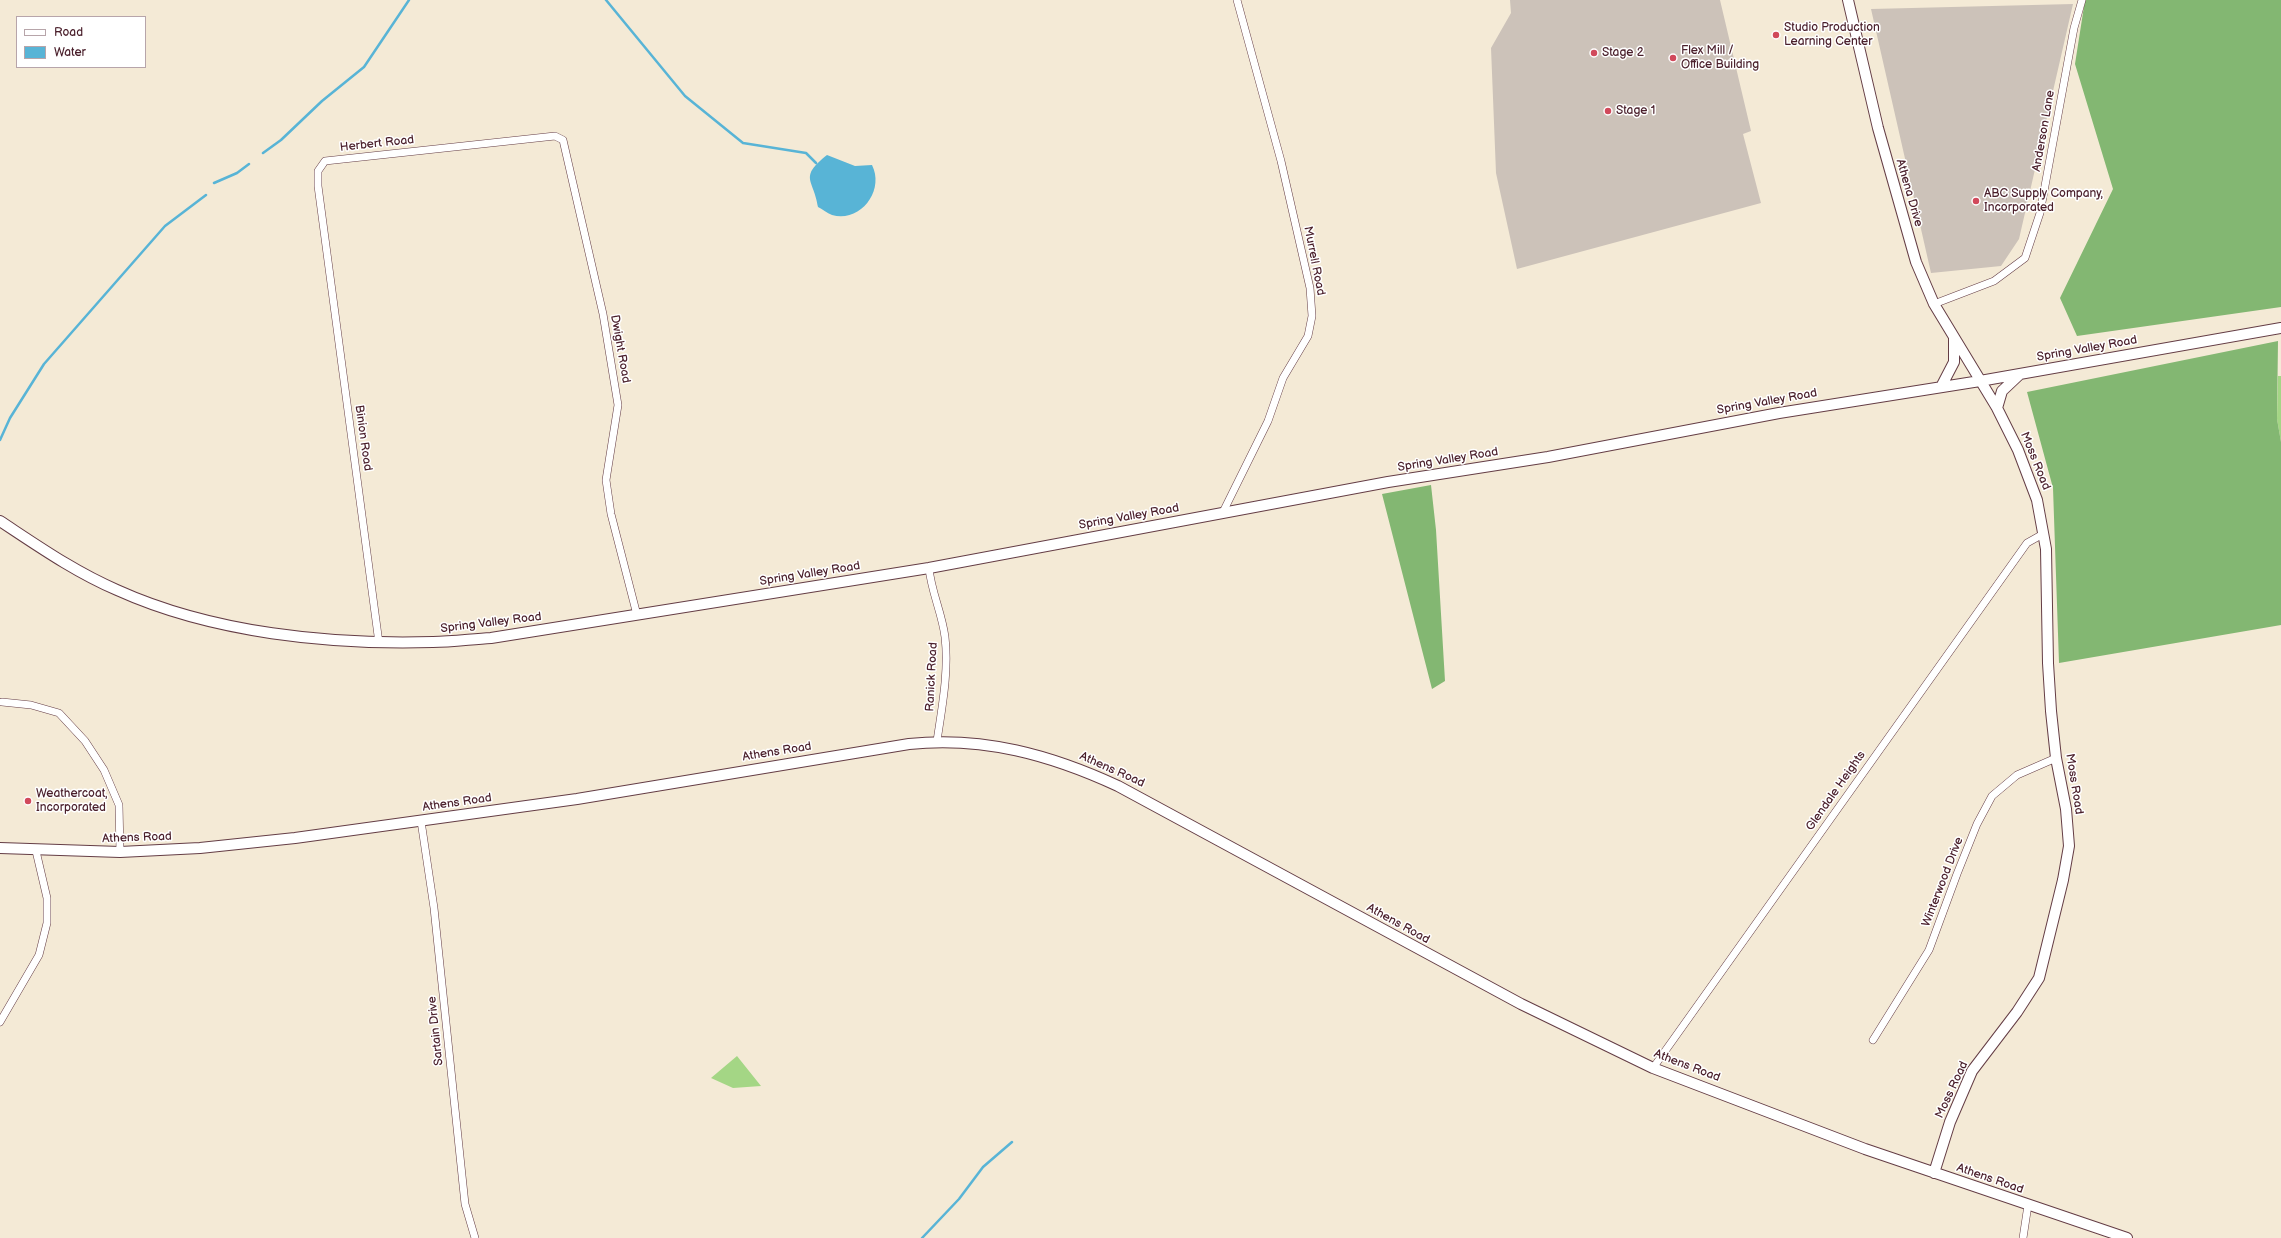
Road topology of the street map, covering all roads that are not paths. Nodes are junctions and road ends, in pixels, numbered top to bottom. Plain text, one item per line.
1 (1237, 0) edge
2 (1848, 0) edge
3 (2082, 0) edge
4 (510, 141) joint
5 (325, 237) joint
6 (1934, 304) junction
7 (2281, 328) edge
8 (1953, 335) junction
9 (2021, 373) junction
10 (1980, 380) junction
11 (1940, 387) junction
12 (1997, 408) junction
13 (1222, 514) junction
14 (0, 521) edge
15 (2043, 534) junction
16 (929, 568) junction
17 (637, 615) junction
18 (379, 643) junction
19 (2, 702) dead end
20 (936, 741) junction
21 (2056, 758) junction
22 (421, 821) junction
23 (0, 848) edge
24 (36, 851) junction
25 (120, 852) junction
26 (0, 1022) edge
27 (1873, 1040) dead end
28 (1652, 1068) junction
29 (1934, 1173) junction
30 (2028, 1205) junction
31 (475, 1238) edge
32 (2023, 1238) edge
33 (2127, 1238) edge

1 - 13 street, Murrell Road
2 - 6 street, Athena Drive
3 - 6 street, Anderson Lane
4 - 5 street, Herbert Road
4 - 17 street, Dwight Road
5 - 18 street, Binion Road
6 - 8 street, Athena Drive
7 - 9 street, Spring Valley Road
8 - 10 street, Athena Drive
8 - 11 street
9 - 10 street, Spring Valley Road
9 - 12 street
10 - 11 street, Spring Valley Road
10 - 12 street, Moss Road
11 - 13 street, Spring Valley Road
12 - 15 street, Moss Road
13 - 16 street, Spring Valley Road
14 - 18 street, Spring Valley Road
15 - 21 street, Moss Road
15 - 28 street, Glendale Heights
16 - 17 street, Spring Valley Road
16 - 20 street, Ranick Road
17 - 18 street, Spring Valley Road
19 - 25 street
20 - 22 street, Athens Road
20 - 28 street, Athens Road
21 - 27 street, Winterwood Drive
21 - 29 street, Moss Road
22 - 25 street, Athens Road
22 - 31 street, Sartain Drive
23 - 24 street, Athens Road
24 - 25 street, Athens Road
24 - 26 street
28 - 29 street, Athens Road
29 - 30 street, Athens Road
30 - 32 street
30 - 33 street, Athens Road

